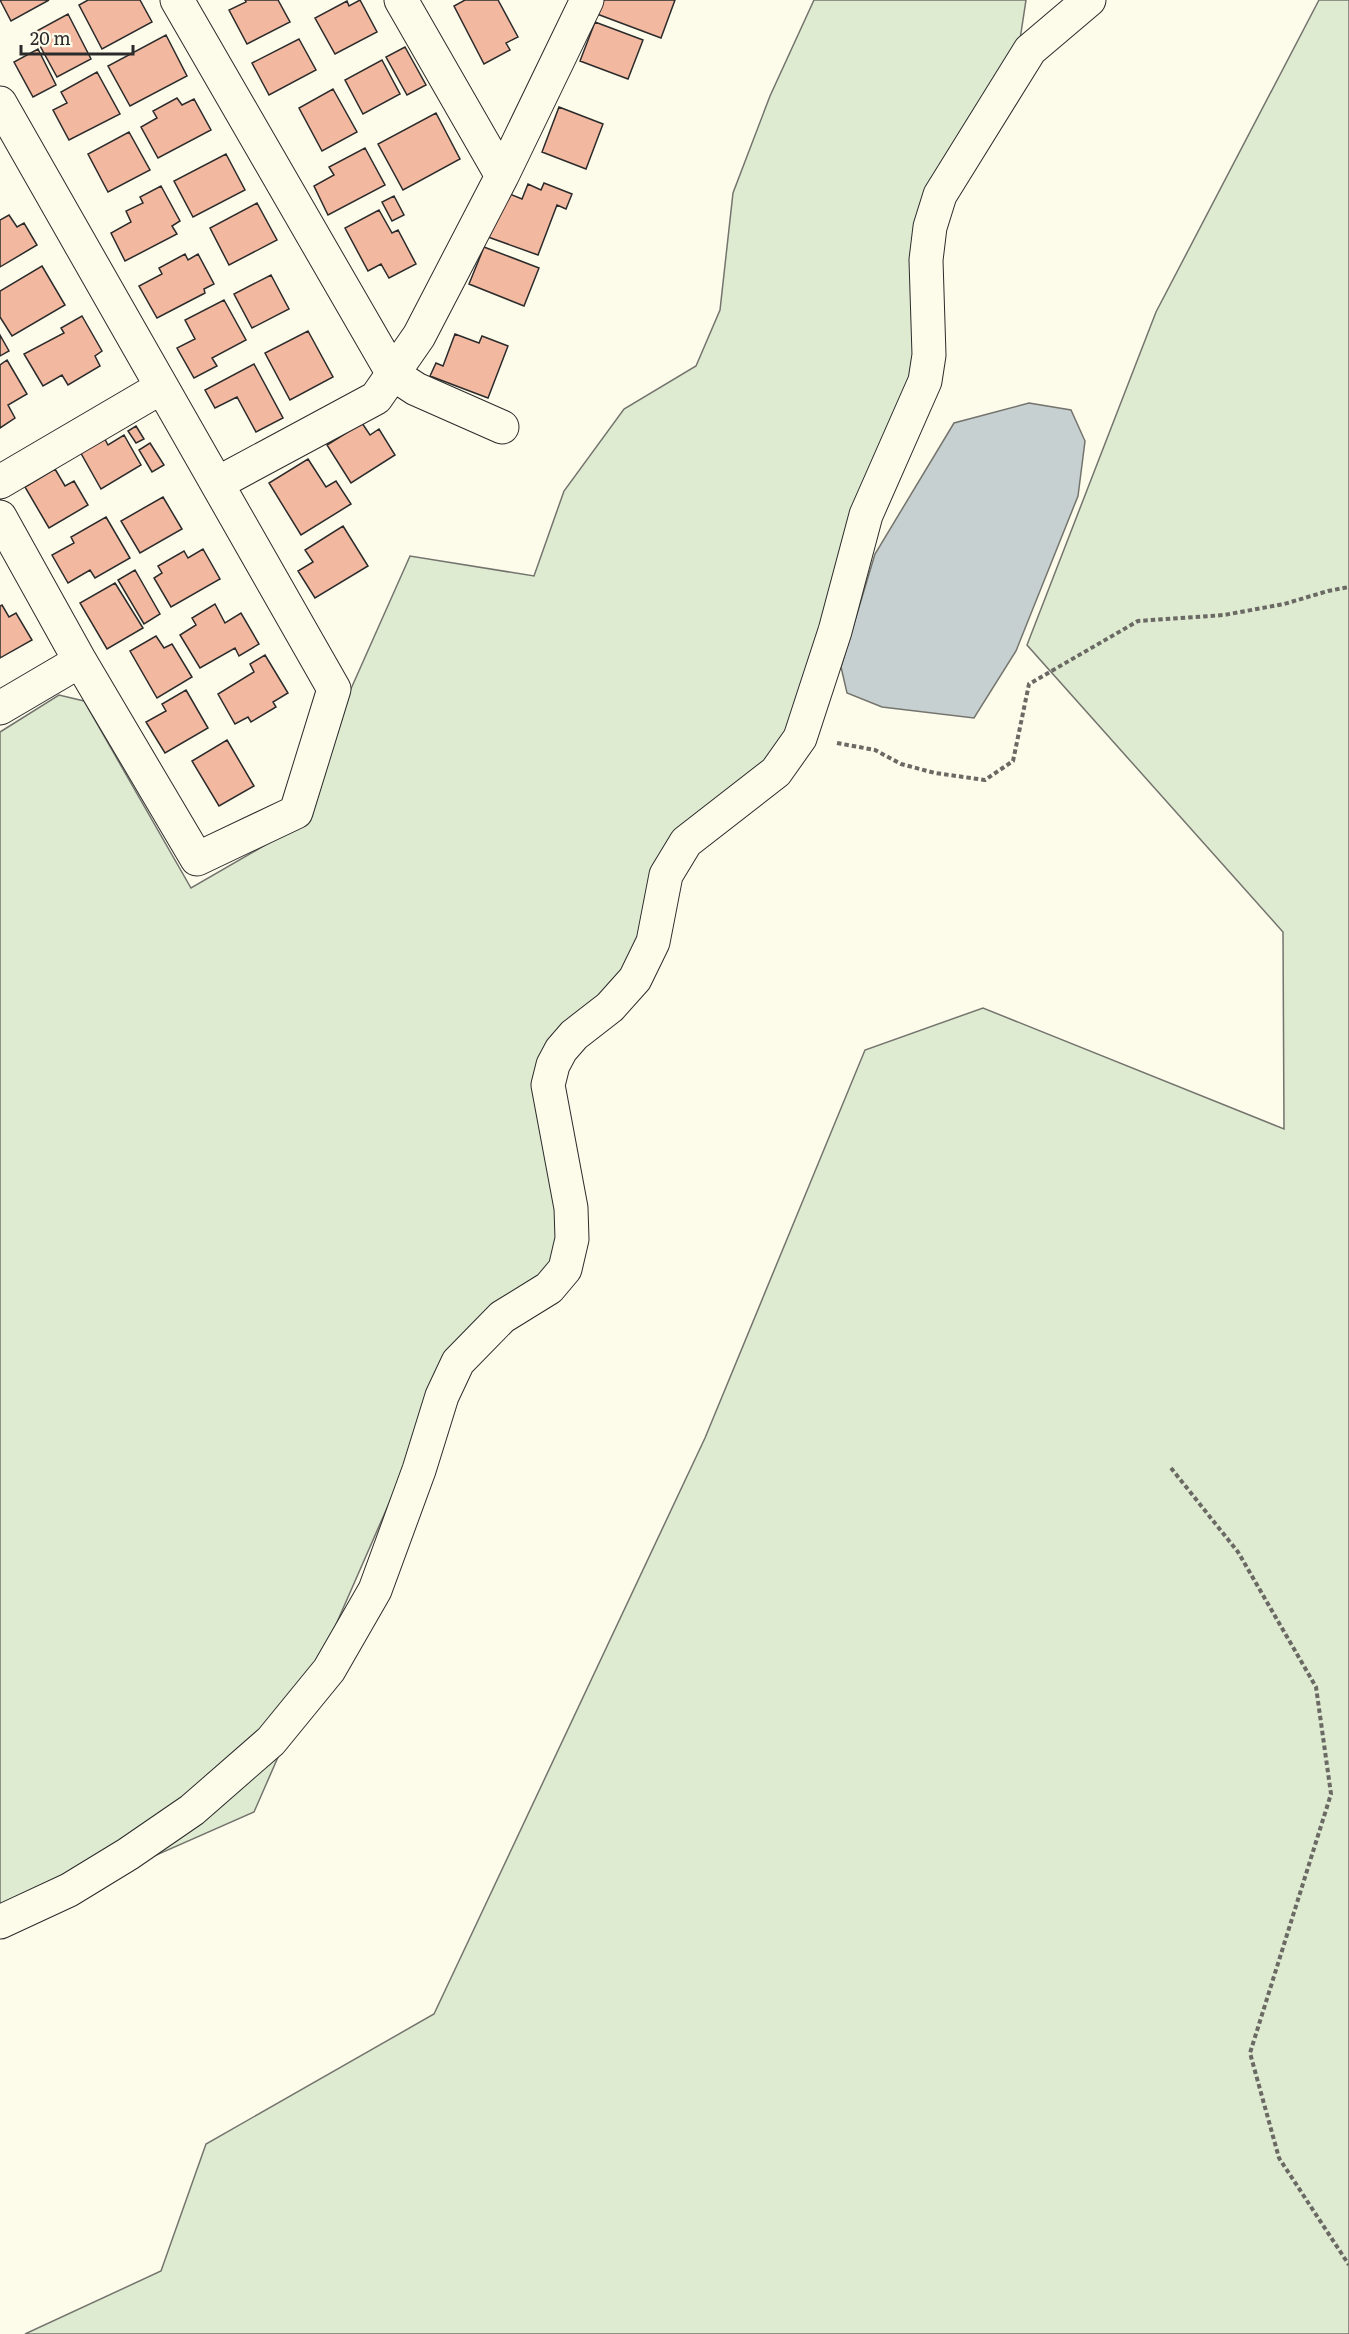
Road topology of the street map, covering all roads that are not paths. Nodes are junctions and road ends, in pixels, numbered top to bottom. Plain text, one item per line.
1 (177, 0) edge
2 (401, 0) edge
3 (587, 0) edge
4 (1089, 0) edge
5 (0, 103) edge
6 (502, 176) junction
7 (393, 374) junction
8 (162, 387) junction
9 (502, 427) dead end
10 (0, 482) edge
11 (218, 483) junction
12 (0, 517) edge
13 (80, 661) junction
14 (0, 708) edge
15 (0, 1922) edge

1 - 7 street
2 - 6 street
3 - 6 street
4 - 15 street
5 - 8 street
6 - 7 street
7 - 9 street
7 - 11 street
8 - 10 street
8 - 11 street
11 - 13 street
12 - 13 street
13 - 14 street

